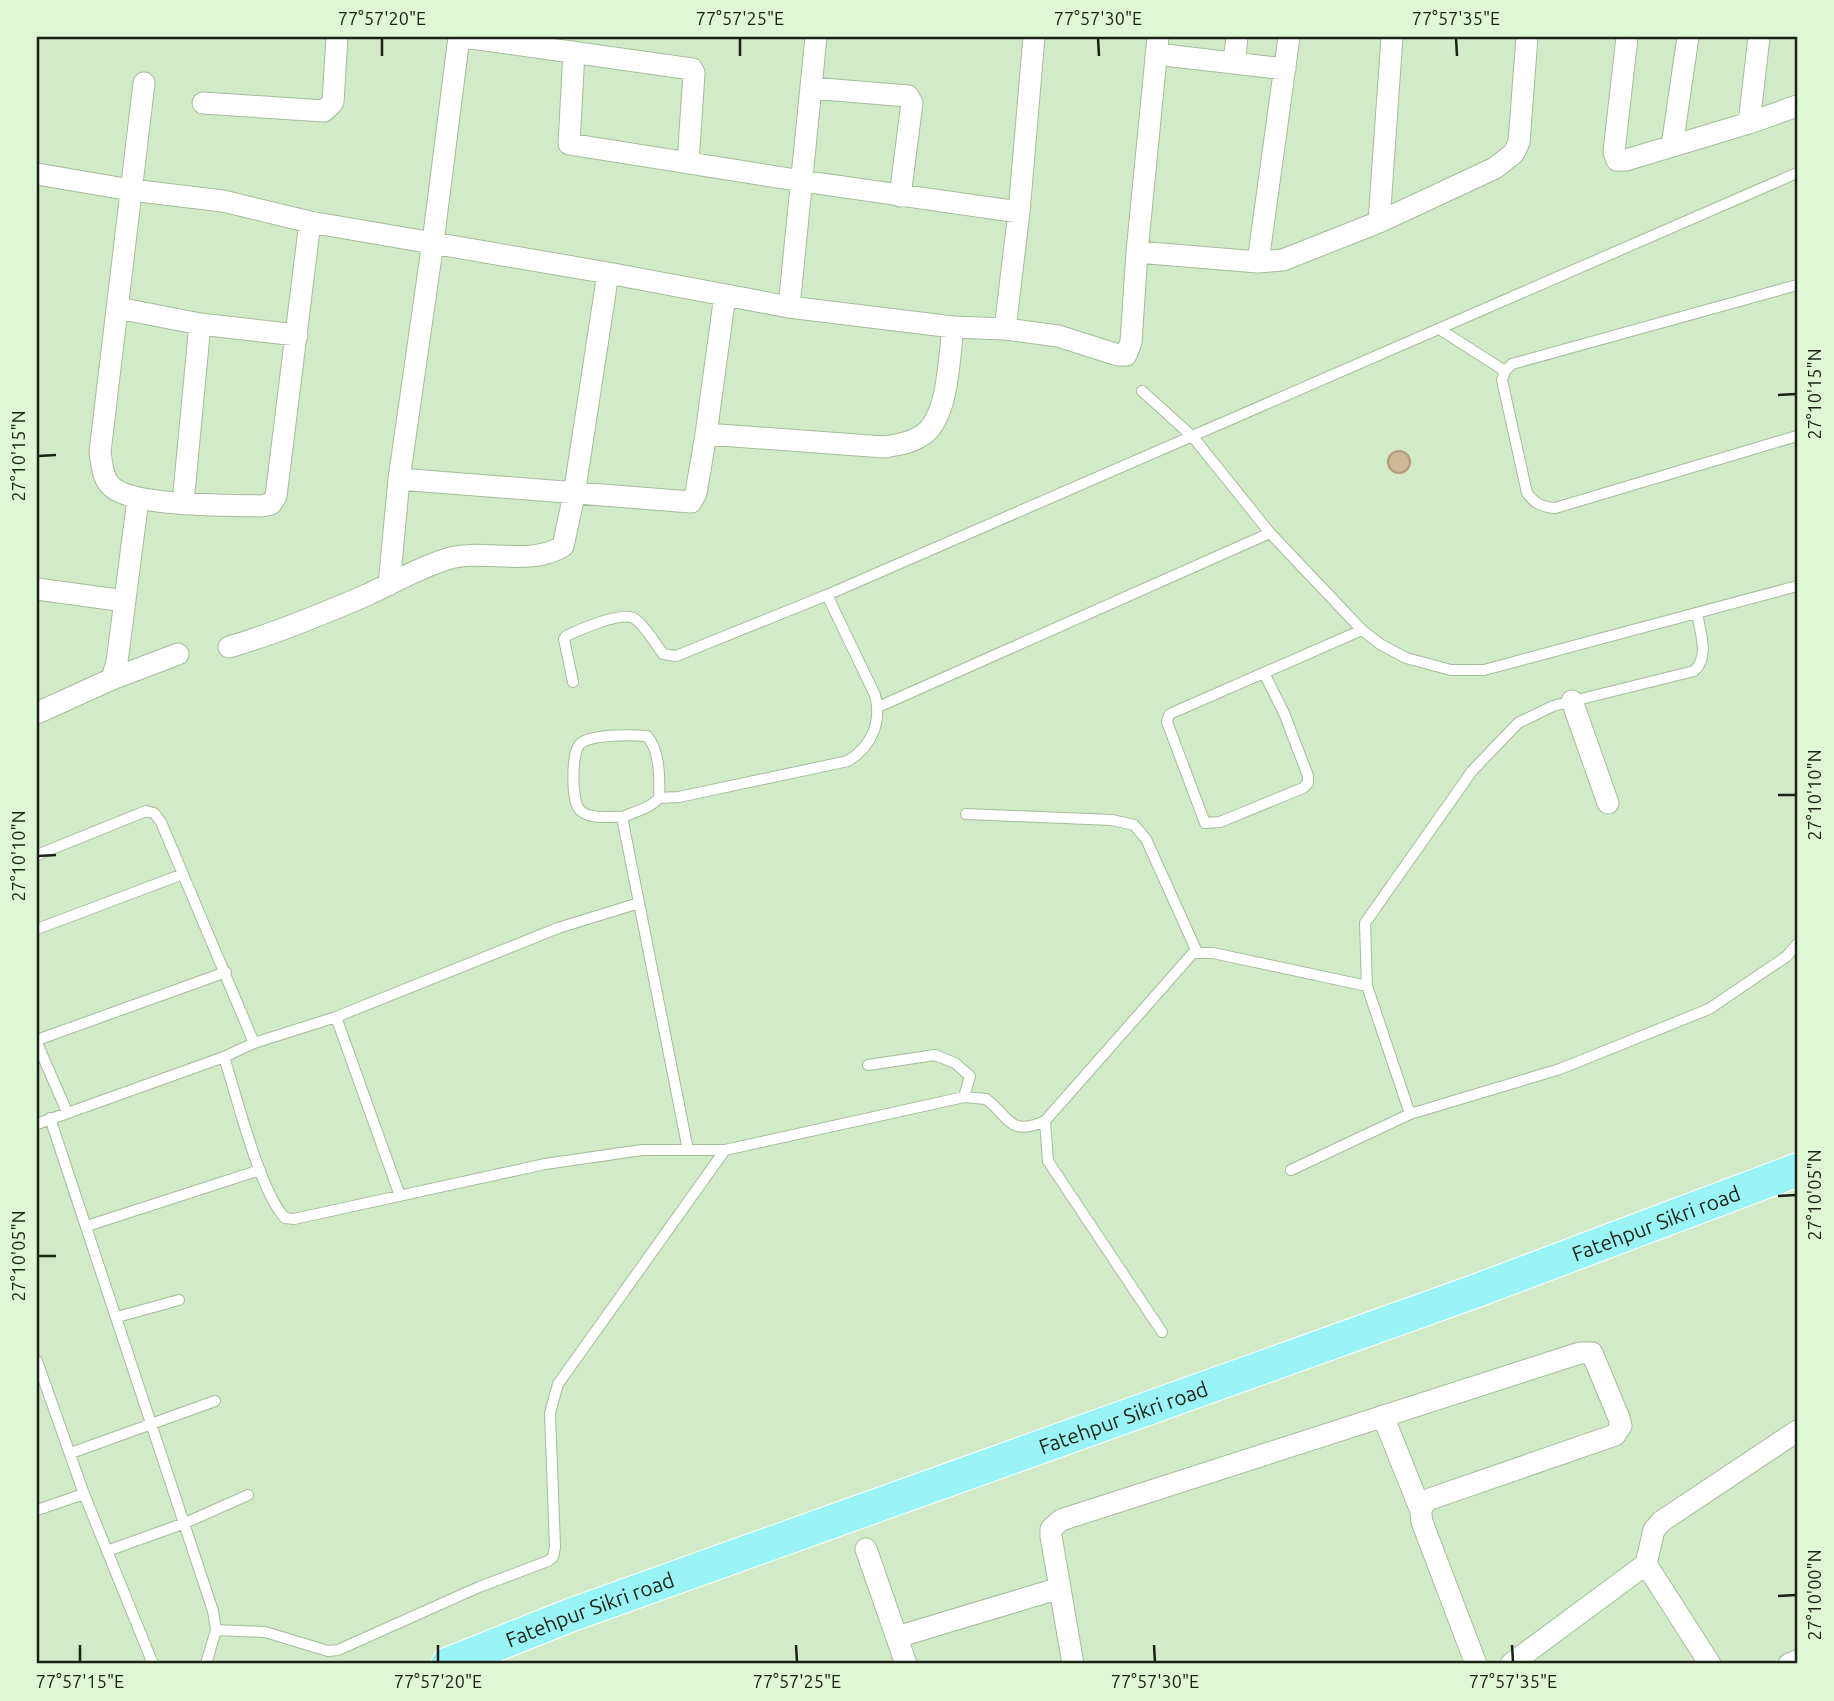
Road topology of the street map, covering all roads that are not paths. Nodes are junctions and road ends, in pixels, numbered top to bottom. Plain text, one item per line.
1 (337, 37) edge
2 (459, 37) edge
3 (464, 37) edge
4 (816, 37) edge
5 (1034, 37) edge
6 (1237, 37) edge
7 (1289, 37) edge
8 (1392, 37) edge
9 (1527, 37) edge
10 (1627, 37) edge
11 (1688, 37) edge
12 (1759, 37) edge
13 (1157, 45) edge
14 (574, 52) junction
15 (1234, 62) junction
16 (1285, 69) junction
17 (144, 83) dead end
18 (811, 88) junction
19 (202, 103) dead end
20 (1797, 106) edge
21 (1749, 123) junction
22 (1672, 146) junction
23 (688, 163) junction
24 (1797, 173) edge
25 (37, 174) edge
26 (802, 181) junction
27 (131, 190) junction
28 (900, 195) junction
29 (1019, 212) junction
30 (310, 222) junction
31 (1379, 222) junction
32 (433, 242) junction
33 (1137, 252) junction
34 (1258, 262) junction
35 (608, 273) junction
36 (1797, 285) edge
37 (725, 295) junction
38 (789, 307) junction
39 (118, 308) junction
40 (200, 324) junction
41 (953, 327) junction
42 (1005, 329) junction
43 (1441, 330) junction
44 (297, 335) junction
45 (1505, 371) junction
46 (1142, 391) dead end
47 (706, 433) junction
48 (1797, 436) edge
49 (1193, 437) junction
50 (399, 480) junction
51 (574, 495) junction
52 (138, 499) junction
53 (184, 503) junction
54 (1270, 533) junction
55 (388, 585) junction
56 (1797, 586) edge
57 (37, 589) edge
58 (827, 595) junction
59 (125, 601) junction
60 (1697, 613) junction
61 (1362, 630) junction
62 (229, 646) dead end
63 (178, 654) dead end
64 (1264, 673) junction
65 (112, 678) junction
66 (573, 682) dead end
67 (1572, 701) junction
68 (878, 708) junction
69 (37, 713) edge
70 (659, 797) junction
71 (1608, 803) dead end
72 (966, 814) dead end
73 (622, 817) junction
74 (37, 855) edge
75 (183, 874) junction
76 (639, 903) junction
77 (37, 929) edge
78 (1797, 944) edge
79 (1197, 952) junction
80 (226, 972) junction
81 (1367, 986) junction
82 (336, 1017) junction
83 (37, 1042) edge
84 (254, 1043) junction
85 (224, 1057) junction
86 (868, 1065) dead end
87 (964, 1097) junction
88 (67, 1112) junction
89 (1410, 1114) junction
90 (50, 1118) junction
91 (1045, 1121) junction
92 (37, 1124) edge
93 (688, 1150) junction
94 (725, 1150) junction
95 (260, 1170) junction
96 (1291, 1170) dead end
97 (1797, 1170) edge
98 (400, 1196) junction
99 (87, 1226) junction
100 (179, 1300) dead end
101 (117, 1317) junction
102 (1162, 1332) dead end
103 (37, 1362) edge
104 (41, 1384) edge
105 (215, 1401) dead end
106 (1383, 1416) junction
107 (151, 1423) junction
108 (1797, 1431) edge
109 (71, 1453) junction
110 (84, 1494) junction
111 (248, 1495) dead end
112 (37, 1510) edge
113 (1420, 1511) junction
114 (185, 1523) junction
115 (866, 1549) dead end
116 (107, 1551) junction
117 (1646, 1564) junction
118 (1060, 1588) junction
119 (216, 1630) junction
120 (897, 1637) junction
121 (1797, 1661) edge
122 (153, 1664) edge
123 (206, 1664) edge
124 (448, 1664) edge
125 (906, 1664) edge
126 (1073, 1664) edge
127 (1476, 1664) edge
128 (1511, 1664) edge
129 (1710, 1664) edge
130 (1789, 1664) edge

1 - 19 street
2 - 32 street
3 - 14 street
4 - 18 street
5 - 29 street
6 - 15 street
7 - 16 street
8 - 31 street
9 - 31 street
10 - 22 street
11 - 22 street
12 - 21 street
13 - 15 street
13 - 33 street
14 - 23 street
14 - 23 street
15 - 16 street
16 - 34 street
17 - 27 street
18 - 26 street
18 - 28 street
20 - 21 street
21 - 22 street
23 - 26 street
24 - 43 lane
25 - 27 street
26 - 28 street
26 - 38 street
27 - 30 street
27 - 39 street
28 - 29 street
29 - 42 street
30 - 32 street
30 - 44 street
31 - 34 street
32 - 35 street
32 - 50 street
33 - 34 street
33 - 42 street
35 - 37 street
35 - 51 street
36 - 45 lane
37 - 38 street
37 - 47 street
38 - 41 street
39 - 40 street
39 - 52 street
40 - 44 street
40 - 53 street
41 - 42 street
41 - 47 street
43 - 45 lane
43 - 49 lane
44 - 53 street
45 - 48 lane
46 - 49 lane
47 - 51 street
49 - 54 lane
49 - 58 lane
50 - 51 street
50 - 55 street
51 - 55 street
52 - 53 street
52 - 59 street
54 - 61 lane
54 - 68 lane
55 - 62 street
56 - 60 lane
57 - 59 street
58 - 66 lane
58 - 68 lane
59 - 65 street
60 - 61 lane
60 - 67 lane
61 - 64 lane
63 - 65 street
64 - 64 lane
65 - 69 street
67 - 71 street
67 - 81 lane
68 - 70 lane
70 - 73 lane
70 - 73 lane
72 - 79 lane
73 - 76 lane
74 - 75 lane
75 - 77 lane
75 - 80 lane
76 - 82 lane
76 - 93 lane
78 - 89 lane
79 - 81 lane
79 - 91 lane
80 - 83 lane
80 - 84 lane
81 - 89 lane
82 - 84 lane
82 - 98 lane
83 - 88 lane
84 - 85 lane
85 - 88 lane
85 - 95 lane
86 - 87 lane
87 - 91 lane
87 - 94 lane
88 - 90 lane
89 - 96 lane
90 - 92 lane
90 - 99 lane
91 - 102 lane
93 - 94 lane
93 - 98 lane
94 - 119 lane
95 - 98 lane
95 - 99 lane
97 - 124 main road, Fatehpur Sikri road
99 - 101 lane
100 - 101 lane
101 - 107 lane
103 - 104 lane
104 - 109 lane
105 - 107 lane
106 - 113 street
106 - 113 street
106 - 118 street
107 - 109 lane
107 - 114 lane
108 - 117 street
109 - 110 lane
110 - 112 lane
110 - 116 lane
111 - 114 lane
113 - 127 street
114 - 116 lane
114 - 119 lane
115 - 120 street
116 - 122 lane
117 - 128 street
117 - 129 street
118 - 120 street
118 - 126 street
119 - 123 lane
120 - 125 street
121 - 130 street

